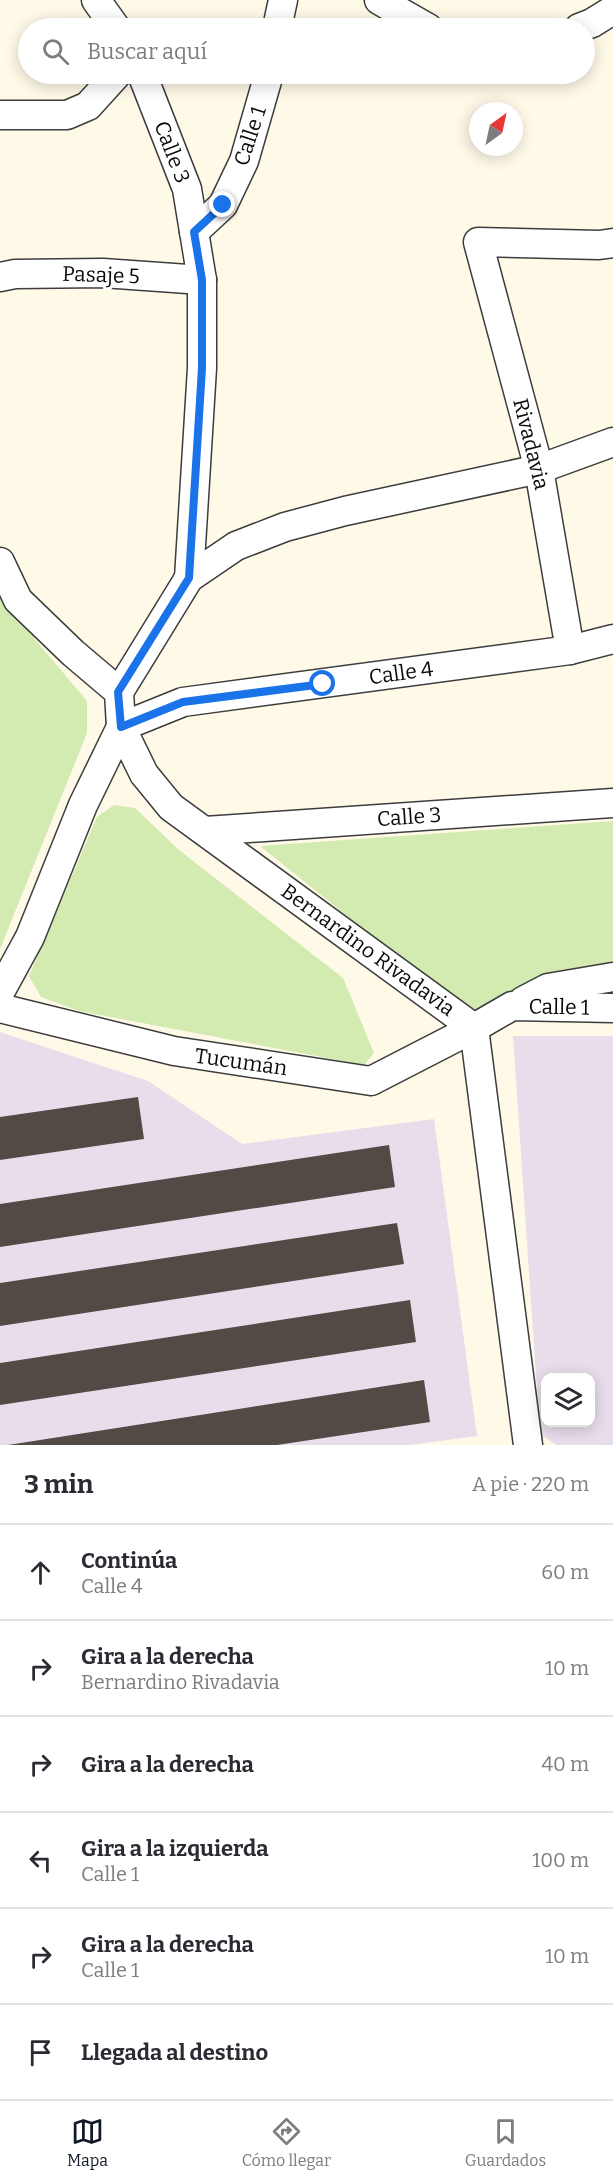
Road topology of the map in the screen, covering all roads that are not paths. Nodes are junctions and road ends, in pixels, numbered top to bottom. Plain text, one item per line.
1 (96, 0) edge
2 (283, 0) edge
3 (379, 0) edge
4 (613, 10) edge
5 (109, 18) edge
6 (279, 18) edge
7 (410, 18) edge
8 (595, 21) edge
9 (108, 84) edge
10 (146, 84) edge
11 (266, 84) edge
12 (0, 115) edge
13 (194, 232) junction
14 (613, 243) edge
15 (0, 277) edge
16 (202, 280) junction
17 (613, 442) edge
18 (539, 469) junction
19 (0, 562) edge
20 (189, 578) junction
21 (613, 639) edge
22 (570, 650) junction
23 (118, 692) junction
24 (121, 727) junction
25 (613, 803) edge
26 (205, 831) junction
27 (613, 977) edge
28 (0, 992) edge
29 (512, 1006) junction
30 (0, 1008) edge
31 (613, 1008) edge
32 (474, 1028) junction
33 (528, 1445) edge

1 - 5 street
2 - 6 street
3 - 7 street
4 - 8 street
9 - 12 street
10 - 13 street, Calle 3
11 - 13 street, Calle 1
13 - 16 street
14 - 18 street, Rivadavia
15 - 16 street, Pasaje 5
16 - 20 street
17 - 18 street
18 - 20 street
18 - 22 street, Rivadavia
19 - 23 street
20 - 23 street
21 - 22 street, Calle 4
22 - 24 street, Calle 4
23 - 24 street, Bernardino Rivadavia
24 - 26 street, Bernardino Rivadavia
24 - 28 street
25 - 26 street, Calle 3
26 - 32 street, Bernardino Rivadavia
27 - 29 street
29 - 31 street, Calle 1
29 - 32 street, Calle 1
30 - 32 street, Tucumán
32 - 33 street, Bernardino Rivadavia

